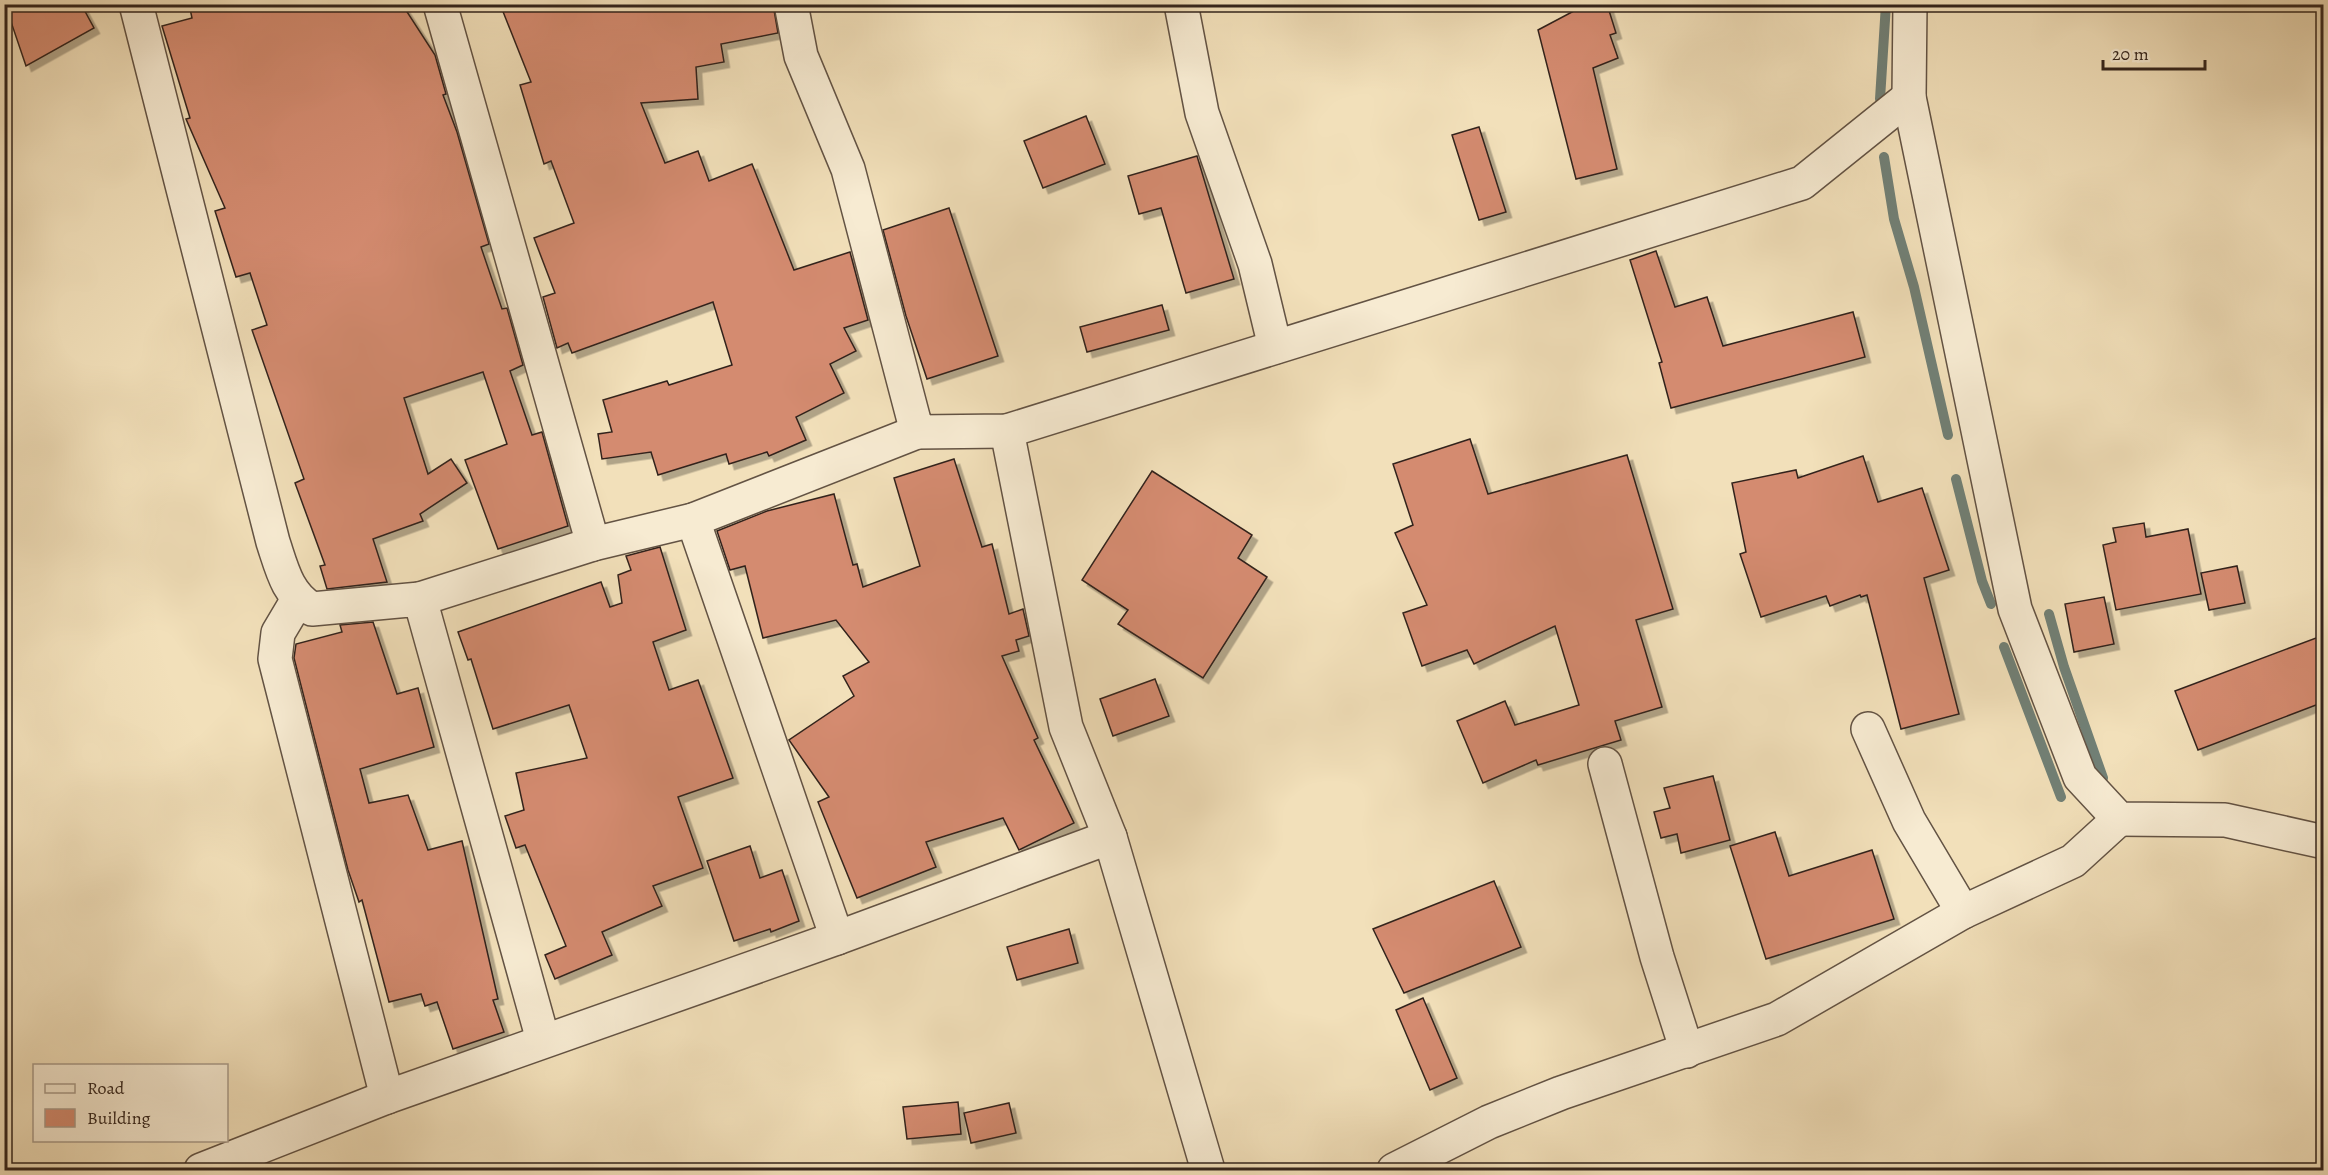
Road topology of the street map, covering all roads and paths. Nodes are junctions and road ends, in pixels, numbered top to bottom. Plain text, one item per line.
1 (136, 4) edge
2 (440, 4) edge
3 (791, 4) edge
4 (1181, 4) edge
5 (1910, 4) edge
6 (1909, 97) junction
7 (1275, 347) junction
8 (1007, 431) junction
9 (917, 432) junction
10 (693, 520) junction
11 (593, 544) junction
12 (420, 599) junction
13 (297, 600) junction
14 (1868, 729) dead end
15 (1605, 764) dead end
16 (2119, 819) junction
17 (1110, 837) junction
18 (2324, 842) edge
19 (1963, 912) junction
20 (837, 938) junction
21 (543, 1040) junction
22 (1687, 1051) junction
23 (387, 1097) junction
24 (201, 1170) edge
25 (1208, 1170) edge
26 (1395, 1170) edge

1 - 13 street
2 - 11 street
3 - 9 street
4 - 7 street
5 - 6 street
6 - 7 street
6 - 16 street
7 - 8 street
8 - 9 street
8 - 17 street
9 - 10 street
10 - 11 street
10 - 20 street
11 - 12 street
12 - 13 street
12 - 21 street
13 - 23 street
14 - 19 street
15 - 22 street
16 - 18 street
16 - 19 street
17 - 20 street
17 - 25 street
19 - 22 street
20 - 21 street
21 - 23 street
22 - 26 street
23 - 24 street

